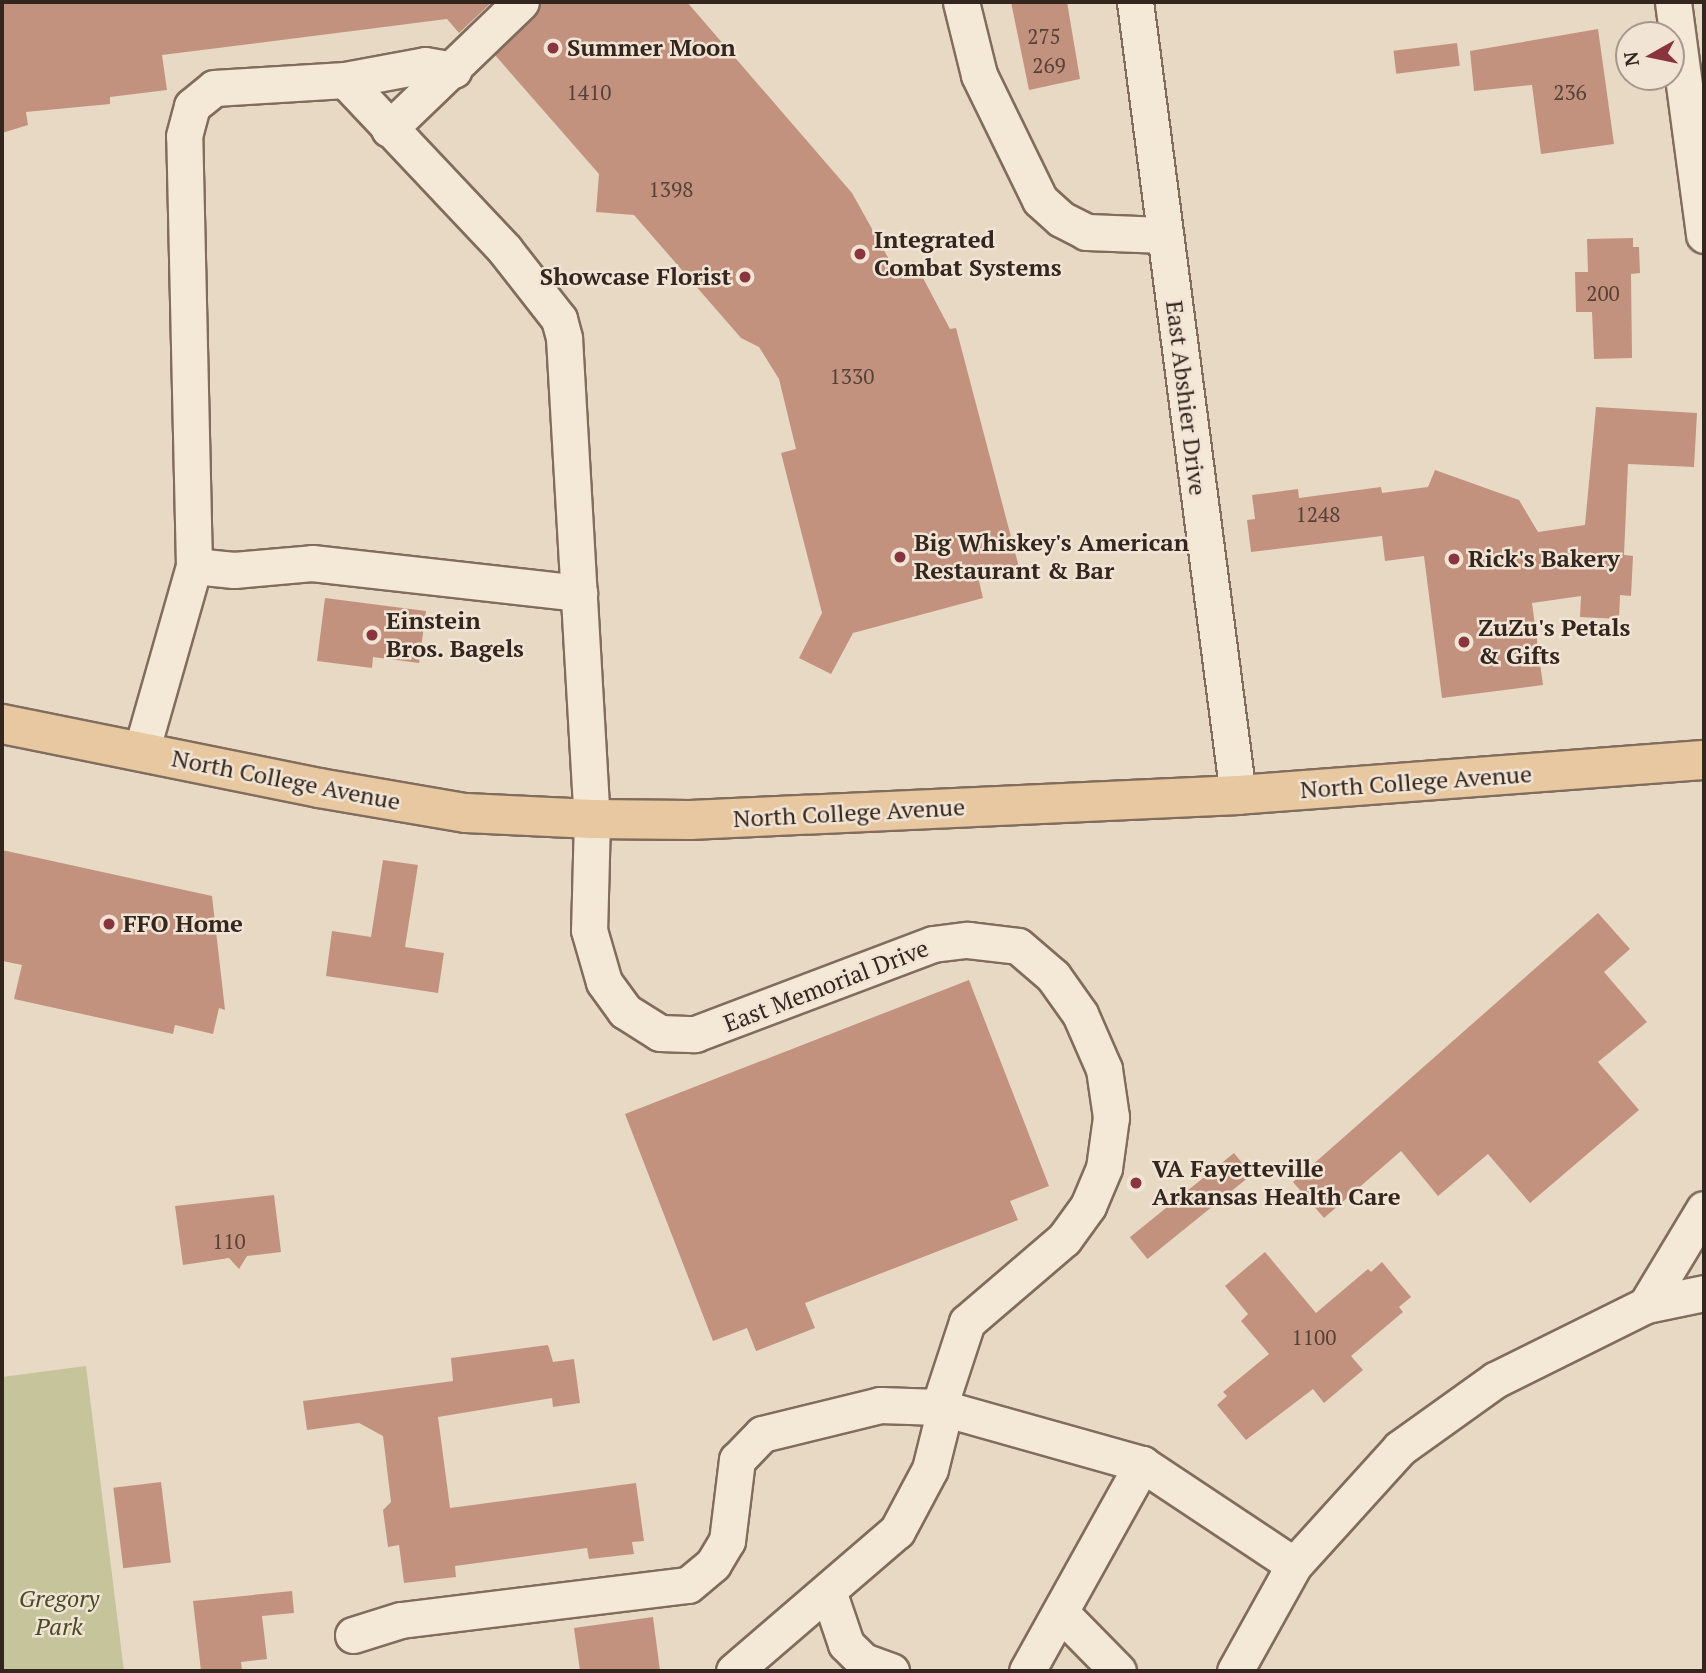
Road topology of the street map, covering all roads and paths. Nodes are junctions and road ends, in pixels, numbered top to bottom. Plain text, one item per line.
1 (521, 2) edge
2 (961, 2) edge
3 (1135, 2) edge
4 (1673, 2) edge
5 (454, 70) junction
6 (345, 80) junction
7 (1695, 92) edge
8 (389, 129) junction
9 (1165, 235) junction
10 (1704, 235) edge
11 (194, 566) junction
12 (579, 593) junction
13 (2, 724) edge
14 (141, 752) junction
15 (1704, 760) edge
16 (1238, 795) junction
17 (592, 819) junction
18 (1704, 1209) edge
19 (1704, 1293) edge
20 (1646, 1305) junction
21 (942, 1408) junction
22 (1142, 1464) junction
23 (1294, 1565) junction
24 (828, 1591) junction
25 (1061, 1613) junction
26 (353, 1635) dead end
27 (1033, 1669) edge
28 (734, 1671) edge
29 (891, 1671) edge
30 (1118, 1671) edge
31 (1235, 1671) edge

1 - 5 street
2 - 9 street
3 - 9 street, East Abshier Drive
4 - 7 street
5 - 6 street
5 - 8 street
6 - 8 street, East Memorial Drive
6 - 11 street
7 - 10 street
8 - 12 street, East Memorial Drive
9 - 16 street, East Abshier Drive
11 - 12 street
11 - 14 street
12 - 17 street, East Memorial Drive
13 - 14 main road, North College Avenue
14 - 17 main road, North College Avenue
15 - 16 main road, North College Avenue
16 - 17 main road, North College Avenue
17 - 21 street, East Memorial Drive
18 - 20 street
19 - 20 street
20 - 23 street
21 - 22 street
21 - 24 street, East Memorial Drive
21 - 26 street
22 - 23 street
22 - 25 street
23 - 31 street
24 - 28 street, East Memorial Drive
24 - 29 street
25 - 27 street
25 - 30 street

